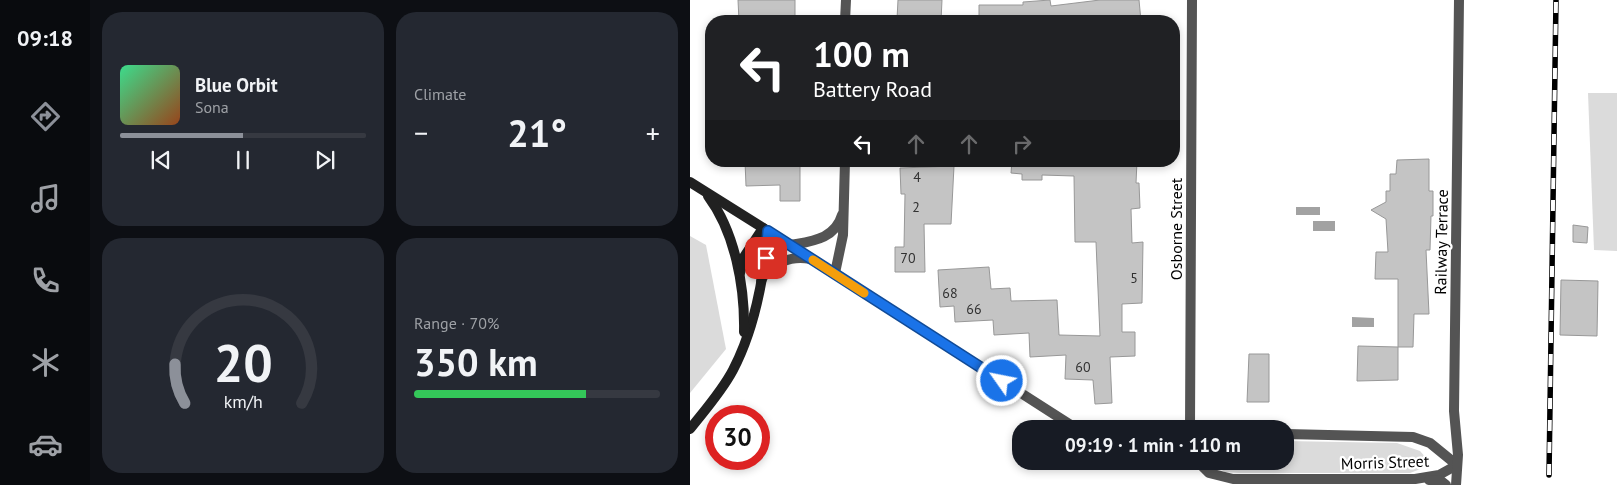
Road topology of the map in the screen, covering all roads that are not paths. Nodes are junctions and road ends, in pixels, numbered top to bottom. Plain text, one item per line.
1 (846, 0) edge
2 (1192, 0) edge
3 (1459, 0) edge
4 (846, 15) edge
5 (845, 167) edge
6 (690, 182) edge
7 (704, 190) junction
8 (844, 206) junction
9 (766, 229) junction
10 (790, 245) junction
11 (813, 260) junction
12 (835, 273) junction
13 (760, 282) junction
14 (740, 288) junction
15 (738, 360) junction
16 (1063, 420) edge
17 (1190, 420) edge
18 (690, 429) edge
19 (1294, 434) edge
20 (1458, 465) junction
21 (1206, 470) edge
22 (1415, 479) junction
23 (1446, 485) edge
24 (1456, 485) edge

1 - 4 street
2 - 17 street, Osborne Street
3 - 20 street, Railway Terrace
5 - 8 street
6 - 7 street
7 - 9 street
7 - 14 street
8 - 10 street
8 - 12 street
9 - 10 street
9 - 13 street
9 - 14 street
10 - 11 street
11 - 12 street
11 - 13 street
12 - 16 street
13 - 15 street
14 - 15 street
15 - 18 street
19 - 20 street, Morris Street
20 - 22 street, Morris Street
20 - 24 street, Railway Terrace
21 - 22 street, Morris Street
22 - 23 street

